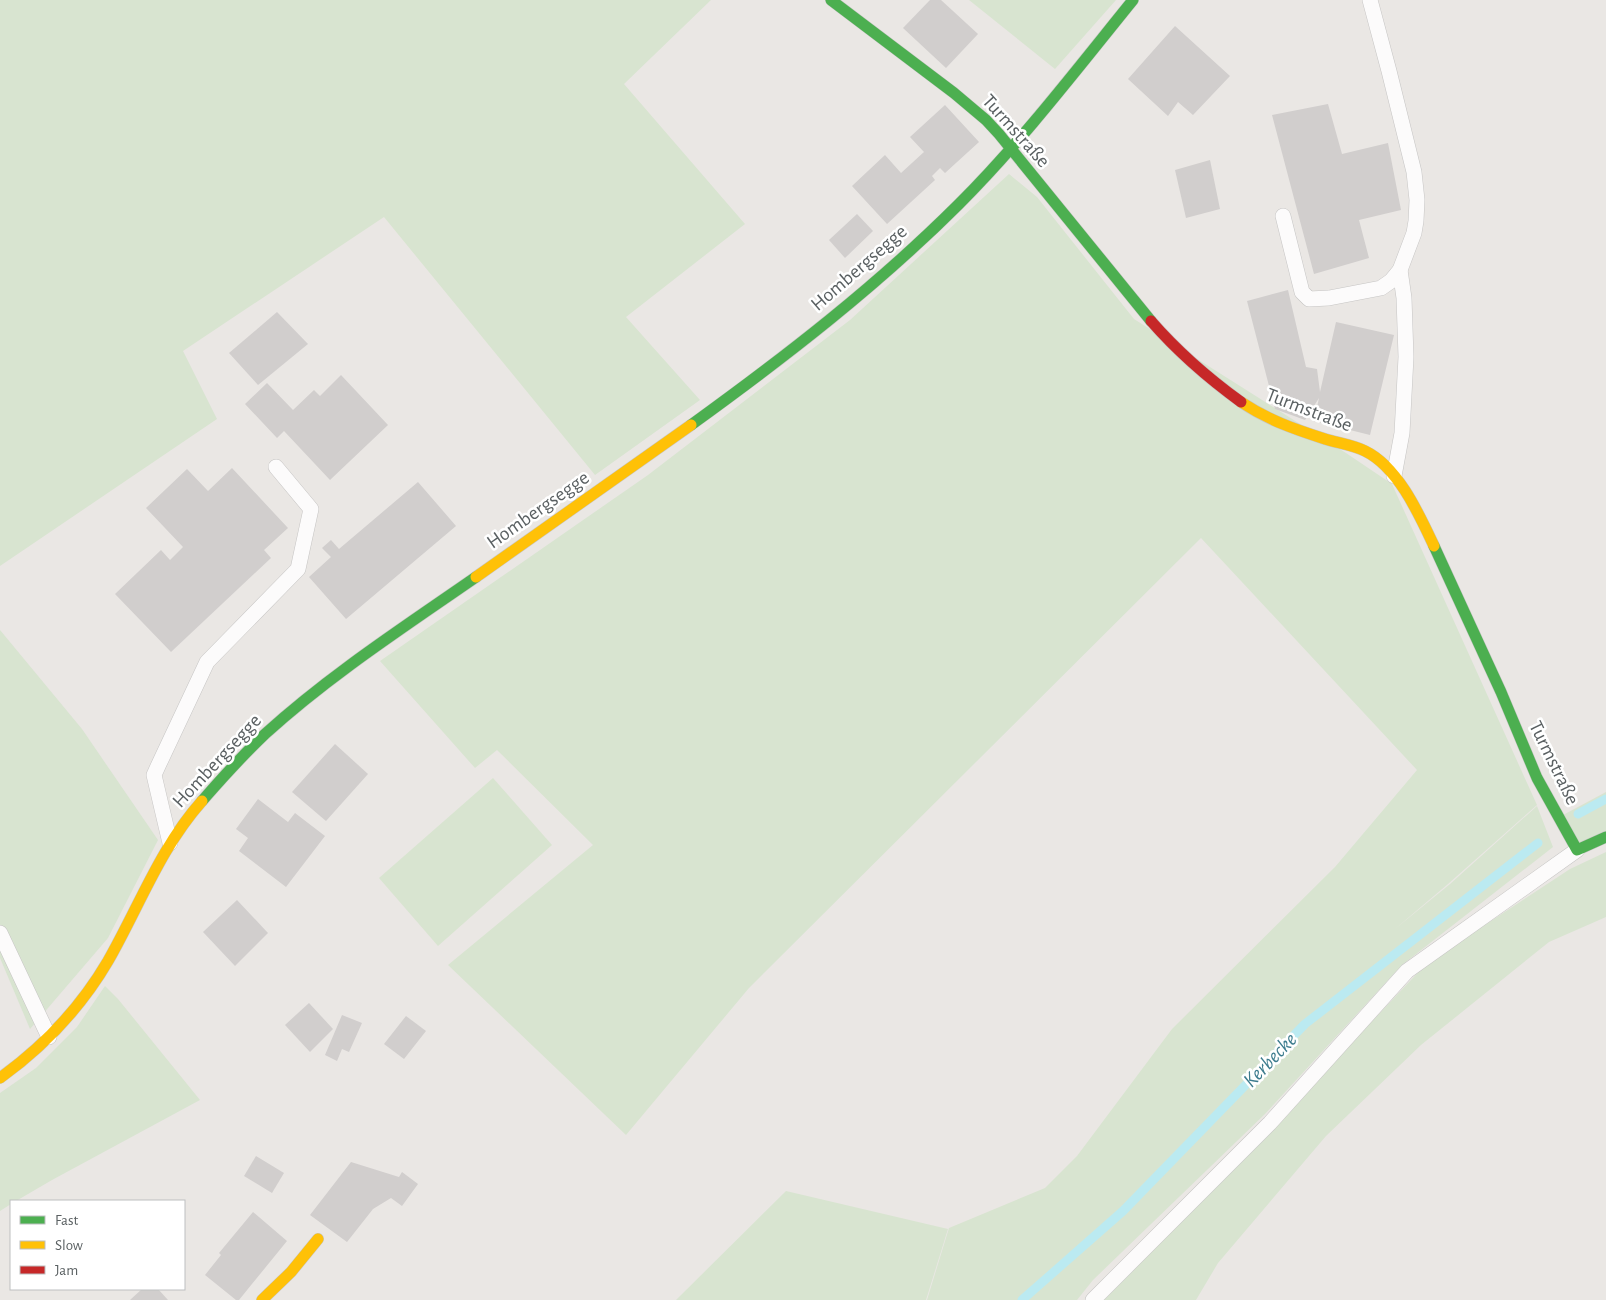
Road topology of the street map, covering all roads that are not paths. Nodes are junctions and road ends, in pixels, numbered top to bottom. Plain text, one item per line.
1 (831, 0) edge
2 (1133, 0) edge
3 (1370, 0) edge
4 (1010, 149) junction
5 (1283, 216) dead end
6 (1400, 270) junction
7 (276, 467) dead end
8 (1394, 476) junction
9 (1606, 837) edge
10 (170, 844) junction
11 (1577, 850) junction
12 (0, 934) edge
13 (49, 1037) junction
14 (0, 1078) edge
15 (318, 1239) dead end
16 (262, 1300) edge
17 (1093, 1300) edge

1 - 4 street, Turmstraße
2 - 4 street, Hombergsegge
3 - 6 lane
4 - 8 street, Turmstraße
4 - 10 street, Hombergsegge
5 - 6 lane
6 - 8 lane
7 - 10 lane
8 - 11 street, Turmstraße
9 - 11 street
10 - 13 street, Hombergsegge
11 - 17 lane
12 - 13 lane
13 - 14 street, Hombergsegge
15 - 16 street

